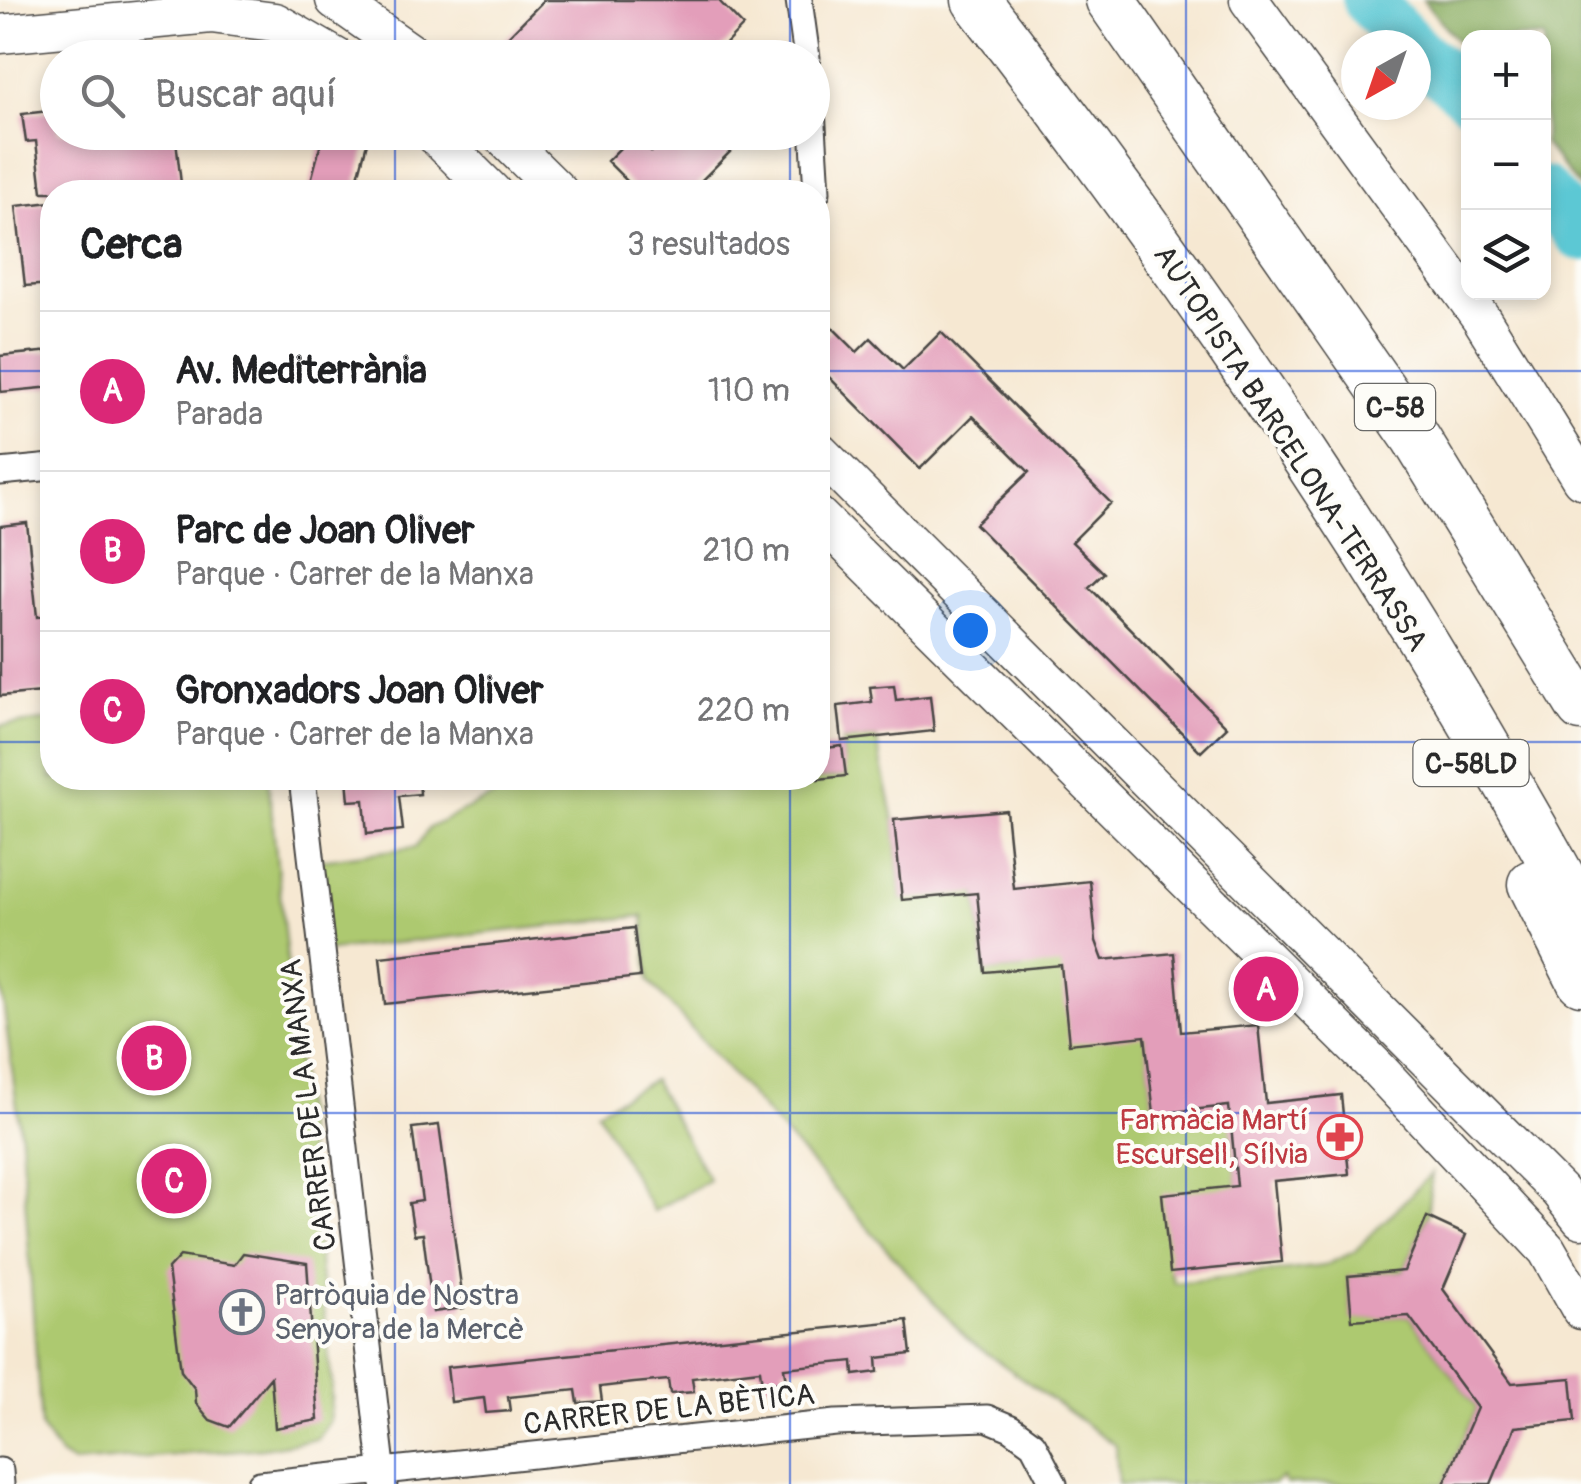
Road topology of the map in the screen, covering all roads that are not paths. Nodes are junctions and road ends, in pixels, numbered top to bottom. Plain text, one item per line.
1 (335, 0) edge
2 (799, 0) edge
3 (976, 0) edge
4 (1110, 0) edge
5 (1249, 0) edge
6 (0, 34) edge
7 (310, 40) edge
8 (392, 40) edge
9 (805, 40) edge
10 (450, 150) edge
11 (516, 150) edge
12 (815, 150) edge
13 (480, 180) edge
14 (546, 180) edge
15 (817, 180) edge
16 (830, 463) edge
17 (40, 468) edge
18 (0, 472) edge
19 (1581, 479) edge
20 (830, 528) edge
21 (1361, 546) junction
22 (1581, 707) edge
23 (303, 790) edge
24 (1581, 914) edge
25 (1581, 981) edge
26 (1581, 1218) edge
27 (1581, 1310) edge
28 (0, 1471) edge
29 (383, 1478) edge
30 (1, 1484) edge
31 (260, 1484) edge
32 (1054, 1484) edge

1 - 8 street
2 - 9 street
3 - 21 highway, AUTOPISTA BARCELONA-TERRASSA
4 - 22 highway, C-58
5 - 19 street
6 - 7 street
10 - 13 street
11 - 14 street
12 - 15 street
16 - 26 street
17 - 18 street
20 - 27 street
21 - 24 highway, AUTOPISTA BARCELONA-TERRASSA
21 - 25 highway, C-58LD
23 - 29 street, CARRER DE LA MANXA
28 - 30 street
29 - 31 street, CARRER DE LA BÈTICA
29 - 32 street, CARRER DE LA BÈTICA

